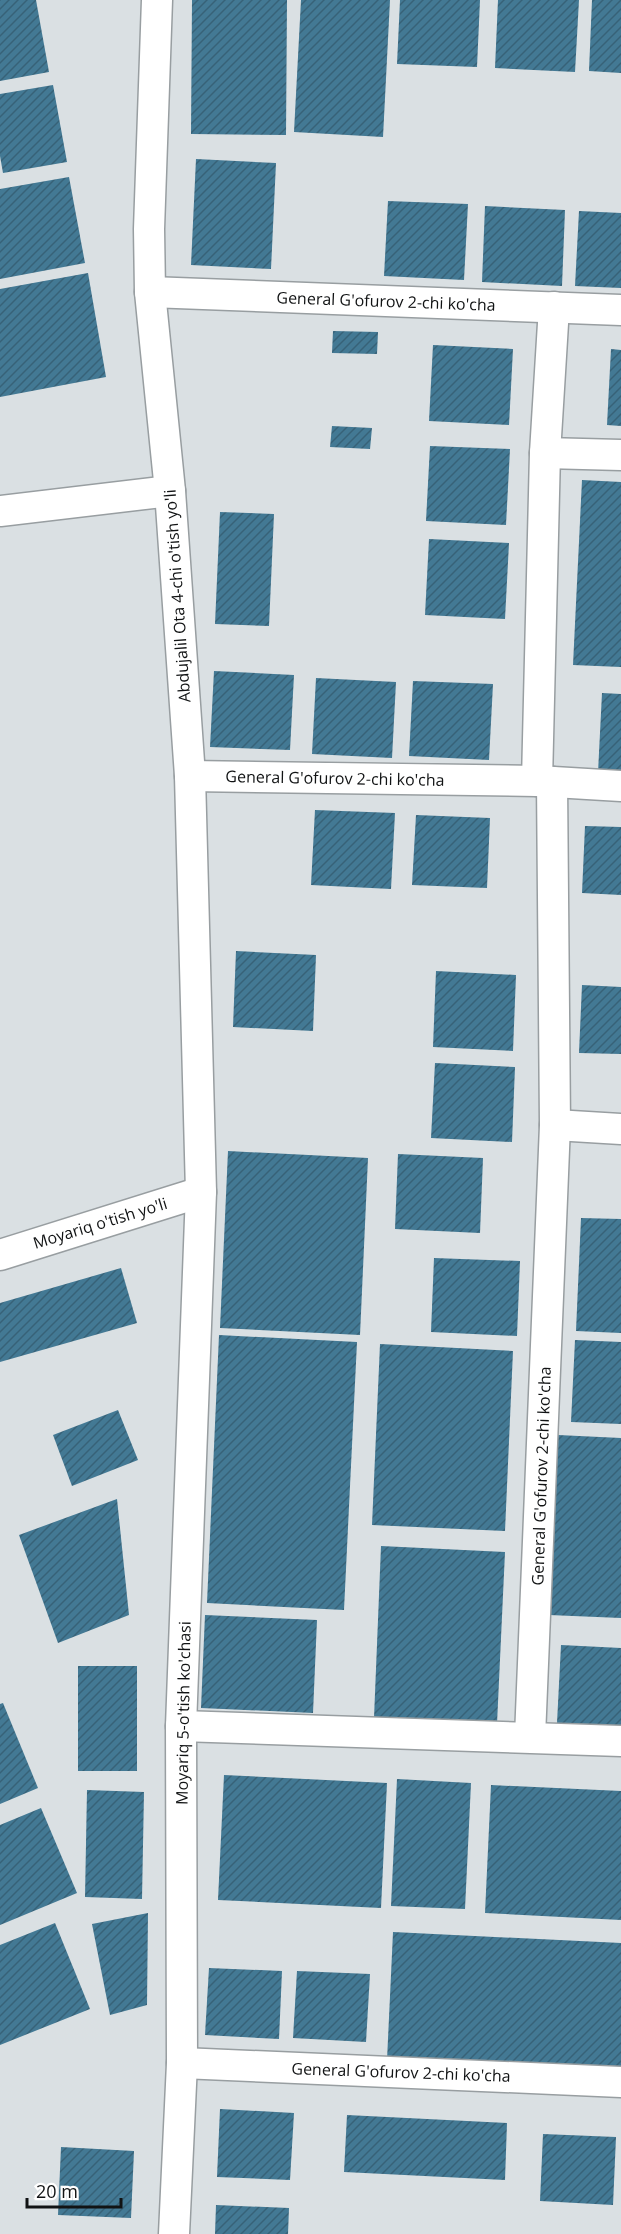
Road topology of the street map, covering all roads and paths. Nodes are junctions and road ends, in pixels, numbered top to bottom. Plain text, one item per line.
1 (157, 0) edge
2 (150, 292) junction
3 (555, 307) junction
4 (621, 310) edge
5 (545, 453) junction
6 (621, 455) edge
7 (170, 491) junction
8 (0, 511) edge
9 (190, 776) junction
10 (545, 782) junction
11 (621, 786) edge
12 (555, 1125) junction
13 (621, 1129) edge
14 (201, 1192) junction
15 (0, 1255) edge
16 (181, 1726) junction
17 (530, 1737) junction
18 (621, 1741) edge
19 (182, 2063) junction
20 (621, 2082) edge
21 (174, 2234) edge

1 - 2 street, Abdujalil Ota 4-chi o'tish yo'li
2 - 3 street, General G'ofurov 2-chi ko'cha
2 - 7 street, Abdujalil Ota 4-chi o'tish yo'li
3 - 4 street, General G'ofurov 2-chi ko'cha
3 - 5 street
5 - 6 street
5 - 10 street
7 - 8 street
7 - 9 street, Abdujalil Ota 4-chi o'tish yo'li
9 - 10 street, General G'ofurov 2-chi ko'cha
9 - 14 street, Abdujalil Ota 4-chi o'tish yo'li
10 - 11 street, General G'ofurov 2-chi ko'cha
10 - 12 street, General G'ofurov 2-chi ko'cha
12 - 13 street
12 - 17 street, General G'ofurov 2-chi ko'cha
14 - 15 street, Moyariq o'tish yo'li
14 - 16 street, Moyariq 5-o'tish ko'chasi
16 - 17 street
16 - 19 street, Moyariq 5-o'tish ko'chasi
17 - 18 street
19 - 20 street, General G'ofurov 2-chi ko'cha
19 - 21 street, Moyariq 5-o'tish ko'chasi

